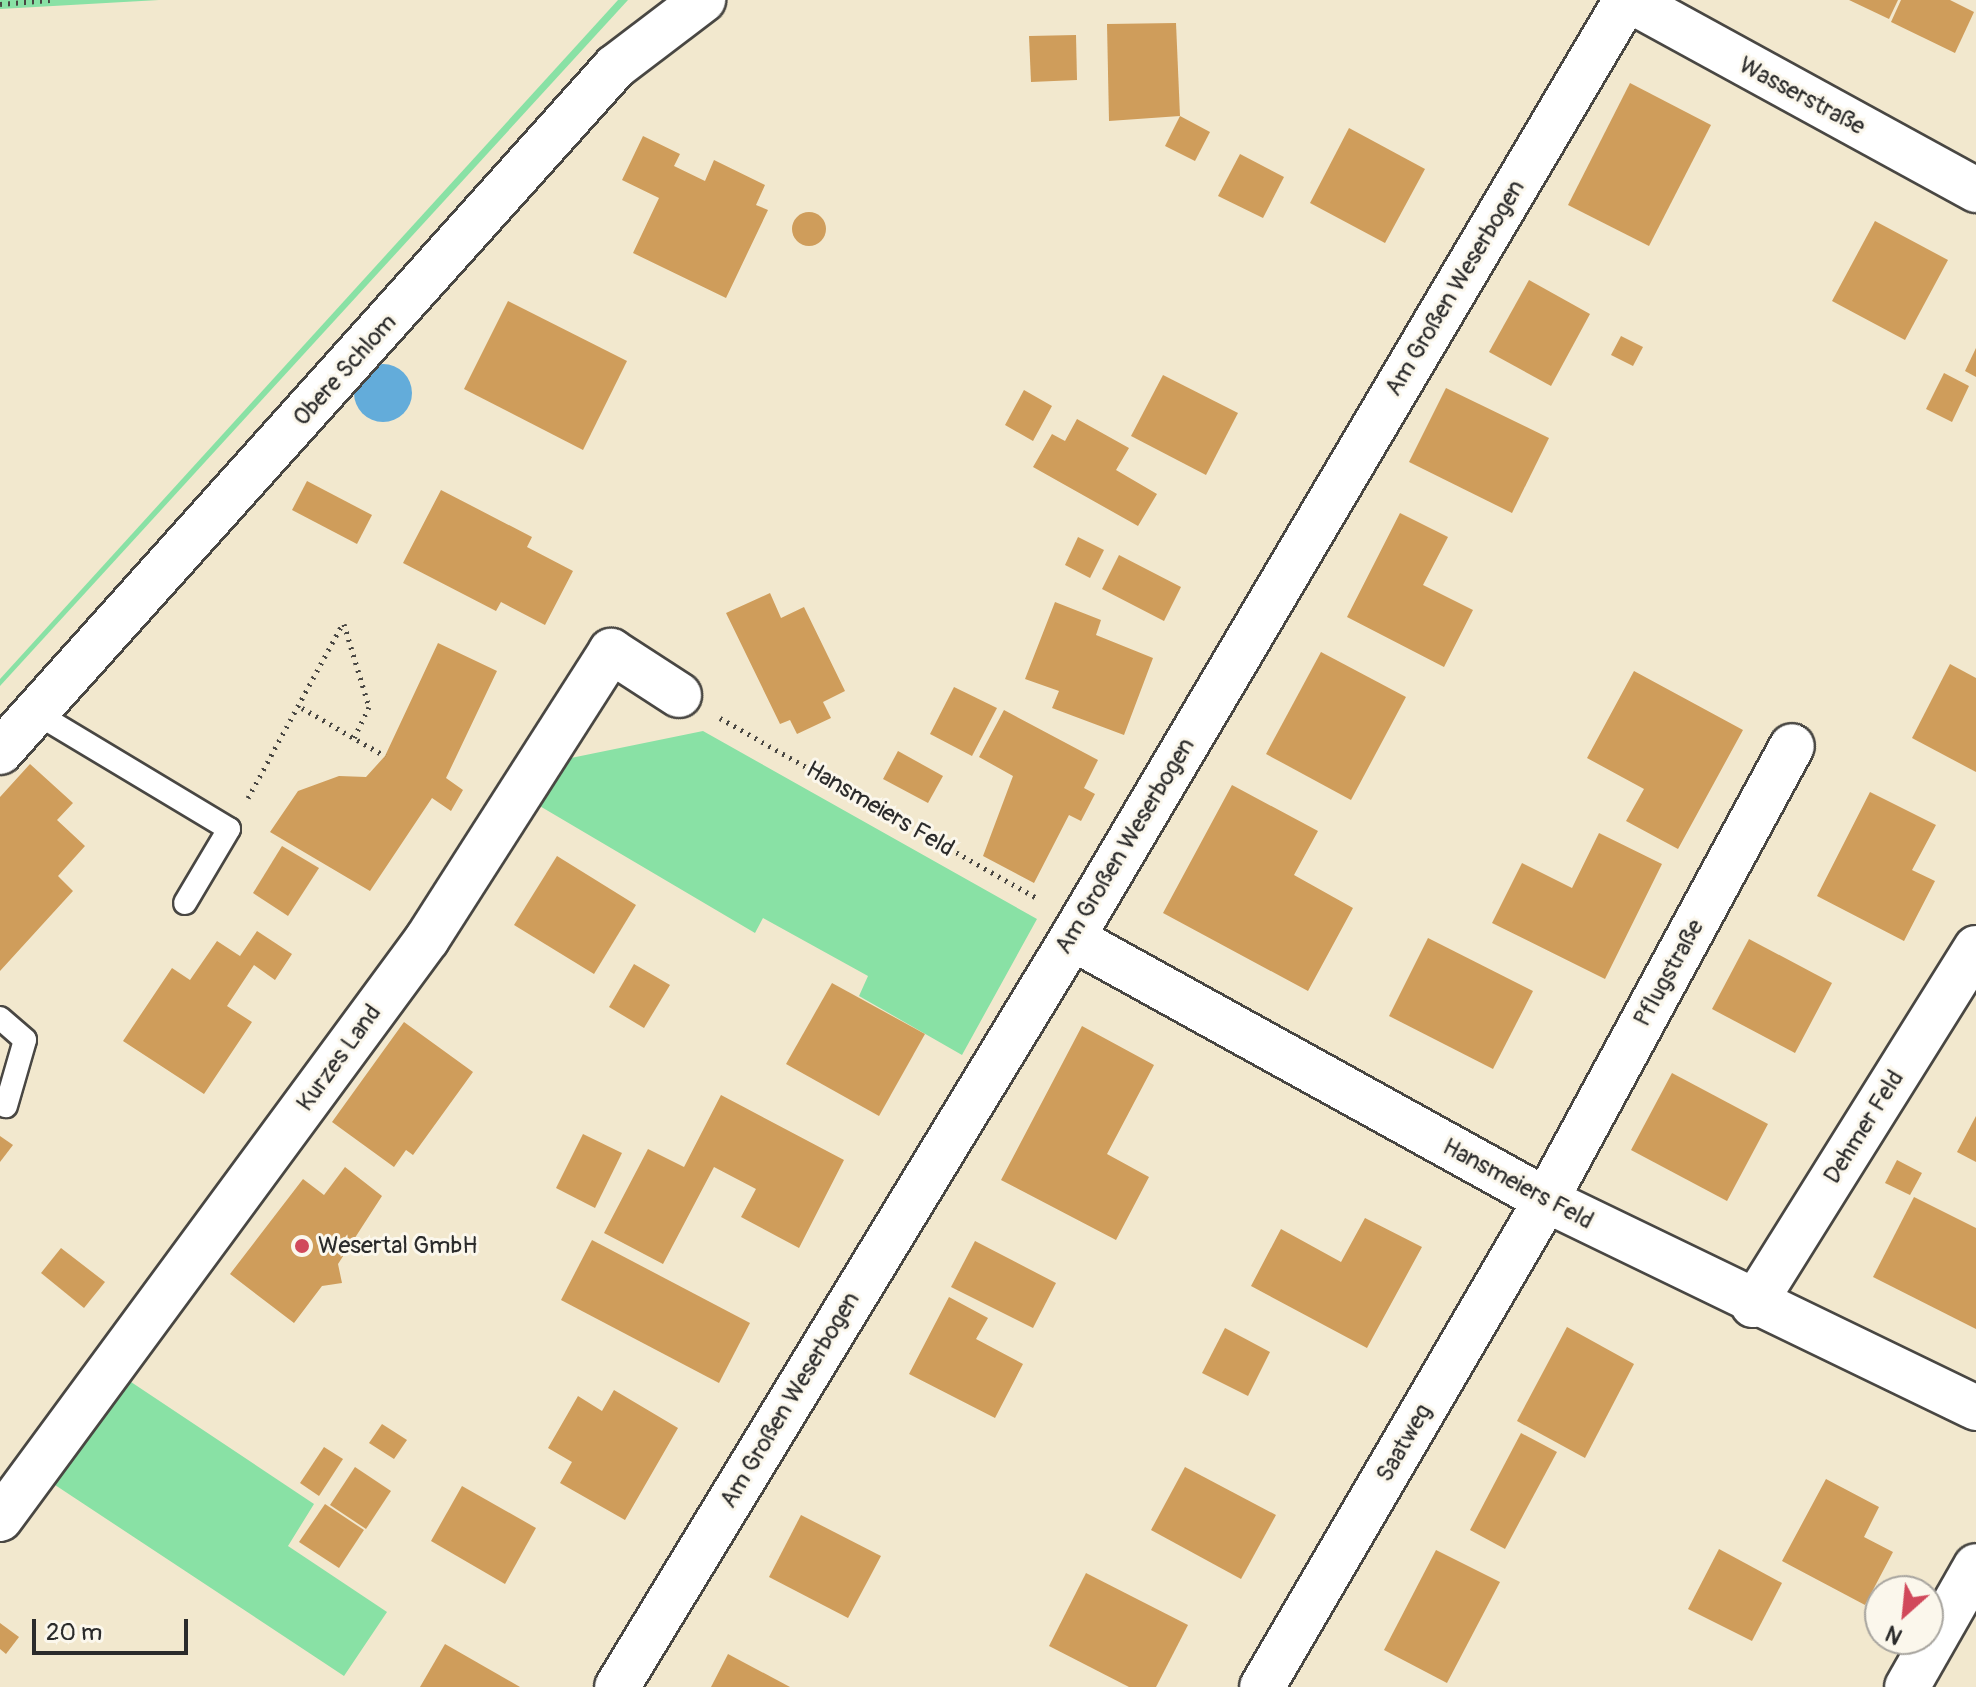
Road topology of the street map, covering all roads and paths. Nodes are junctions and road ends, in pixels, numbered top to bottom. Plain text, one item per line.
1 (50, 0) edge
2 (703, 0) edge
3 (1627, 0) edge
4 (0, 4) edge
5 (1976, 190) edge
6 (679, 695) joint
7 (302, 708) junction
8 (36, 713) junction
9 (354, 738) junction
10 (1792, 746) dead end
11 (0, 752) edge
12 (385, 756) dead end
13 (229, 829) junction
14 (185, 903) dead end
15 (1076, 930) junction
16 (1976, 948) edge
17 (0, 1018) edge
18 (6, 1106) dead end
19 (1546, 1200) junction
20 (1753, 1305) junction
21 (1976, 1408) edge
22 (0, 1519) edge
23 (1976, 1566) edge
24 (617, 1687) edge
25 (1262, 1687) edge
26 (1907, 1687) edge

1 - 4 path
2 - 8 street, Obere Schlom
3 - 5 street, Wasserstraße
3 - 15 street, Am Großen Weserbogen
6 - 15 path, Hansmeiers Feld
6 - 22 street, Kurzes Land
7 - 9 path
7 - 9 path
7 - 13 path
8 - 11 street, Obere Schlom
8 - 13 lane
9 - 12 path
10 - 19 street, Pflugstraße
13 - 14 lane
15 - 19 street, Hansmeiers Feld
15 - 24 street, Am Großen Weserbogen
16 - 20 street, Dehmer Feld
17 - 18 lane
19 - 20 street, Hansmeiers Feld
19 - 25 street, Saatweg
20 - 21 street, Hansmeiers Feld
23 - 26 street

